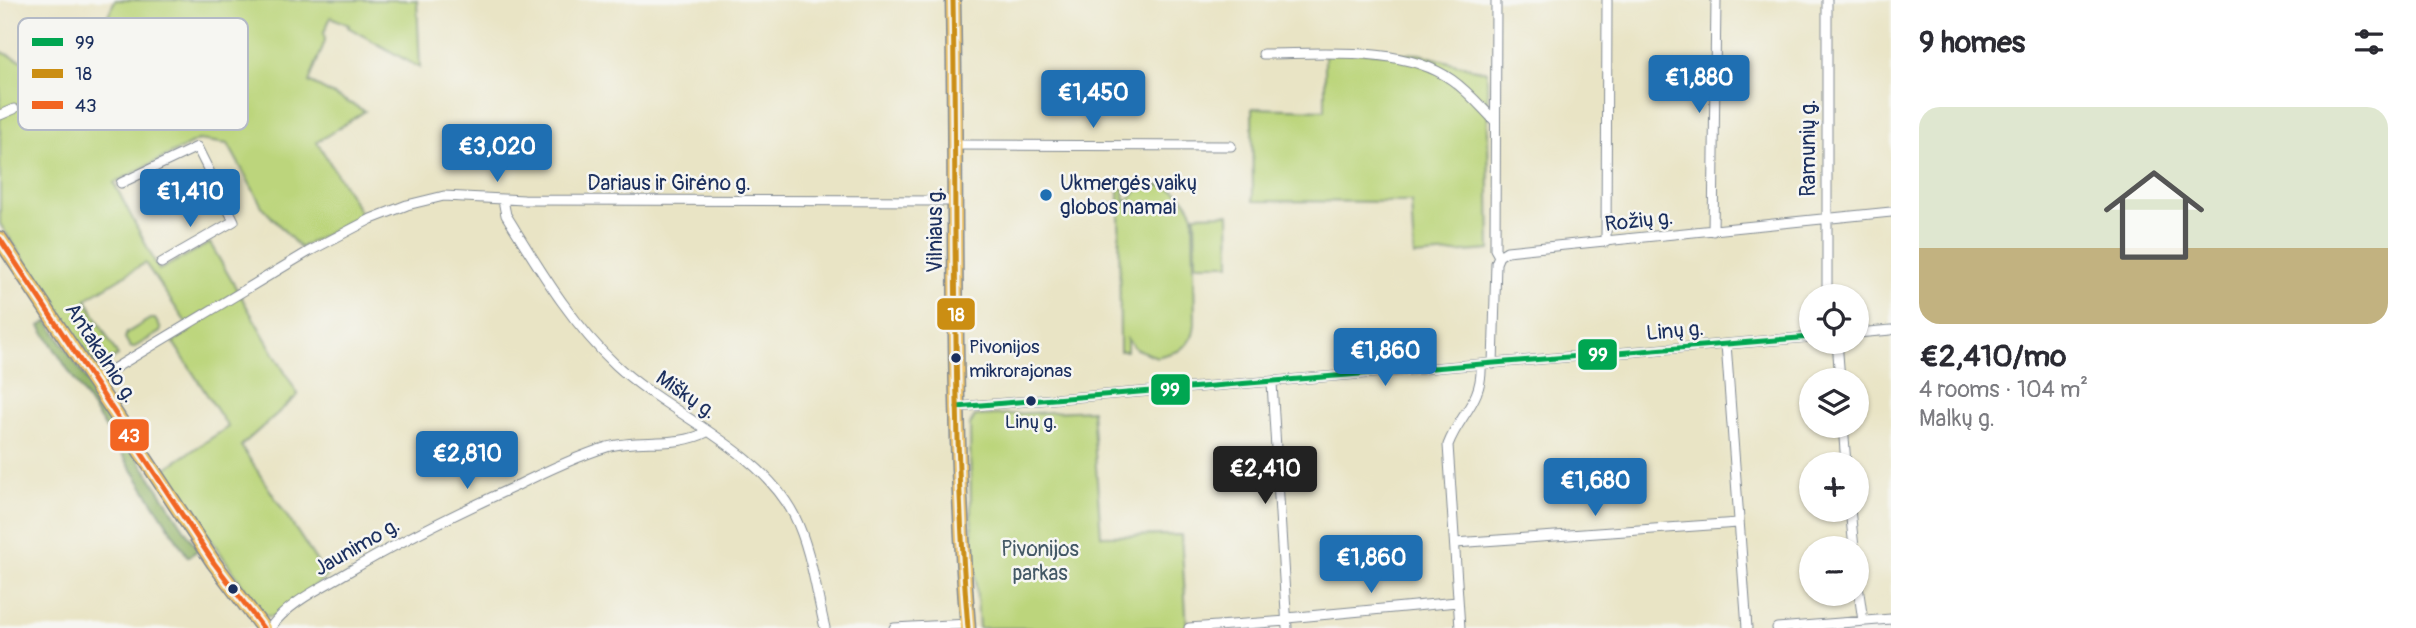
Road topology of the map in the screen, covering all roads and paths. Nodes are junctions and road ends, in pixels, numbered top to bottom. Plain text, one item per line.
1 (953, 0) edge
2 (1496, 0) edge
3 (1607, 0) edge
4 (1716, 0) edge
5 (1827, 0) edge
6 (1263, 54) dead end
7 (14, 109) dead end
8 (0, 115) edge
9 (1494, 121) junction
10 (956, 145) junction
11 (1231, 146) dead end
12 (121, 183) dead end
13 (503, 200) junction
14 (955, 201) junction
15 (1891, 212) edge
16 (1825, 219) junction
17 (1713, 231) junction
18 (0, 239) edge
19 (1606, 242) junction
20 (1499, 256) junction
21 (161, 263) dead end
22 (1826, 284) edge
23 (1891, 330) edge
24 (1869, 332) edge
25 (1799, 338) edge
26 (1726, 344) junction
27 (1493, 364) junction
28 (1481, 365) junction
29 (94, 380) junction
30 (1272, 383) junction
31 (957, 407) junction
32 (707, 432) junction
33 (1738, 523) junction
34 (1455, 543) junction
35 (1457, 602) junction
36 (1861, 606) edge
37 (1891, 619) edge
38 (1863, 621) junction
39 (1287, 622) edge
40 (968, 626) edge
41 (263, 628) edge
42 (270, 628) edge
43 (825, 628) edge
44 (894, 628) edge
45 (1189, 628) edge
46 (1460, 628) edge
47 (1746, 628) edge
48 (1777, 628) edge

1 - 10 main road, Vilniaus g.
2 - 9 street
3 - 19 street
4 - 17 street
5 - 16 street, Ramunių g.
6 - 9 street
7 - 8 street
9 - 20 street
10 - 11 street
10 - 14 main road, Vilniaus g.
12 - 21 street
13 - 14 street, Dariaus ir Girėno g.
13 - 29 street, Dariaus ir Girėno g.
13 - 32 street, Miškų g.
14 - 31 main road, Vilniaus g.
15 - 16 street, Rožių g.
16 - 17 street, Rožių g.
16 - 22 street, Ramunių g.
17 - 19 street, Rožių g.
18 - 29 main road, Antakalnio g.
19 - 20 street, Rožių g.
20 - 27 street
23 - 24 street
25 - 26 street, Linų g.
26 - 27 street, Linų g.
26 - 33 street
27 - 28 street, Linų g.
28 - 30 street, Linų g.
28 - 34 street
29 - 41 main road, Antakalnio g.
30 - 31 street, Linų g.
30 - 39 street
31 - 40 main road, Vilniaus g.
32 - 42 street, Jaunimo g.
32 - 43 street, Miškų g.
33 - 34 street
33 - 47 street
34 - 35 street
35 - 39 street
35 - 46 street
36 - 38 street
37 - 38 street
38 - 48 street
39 - 45 street
40 - 44 street

